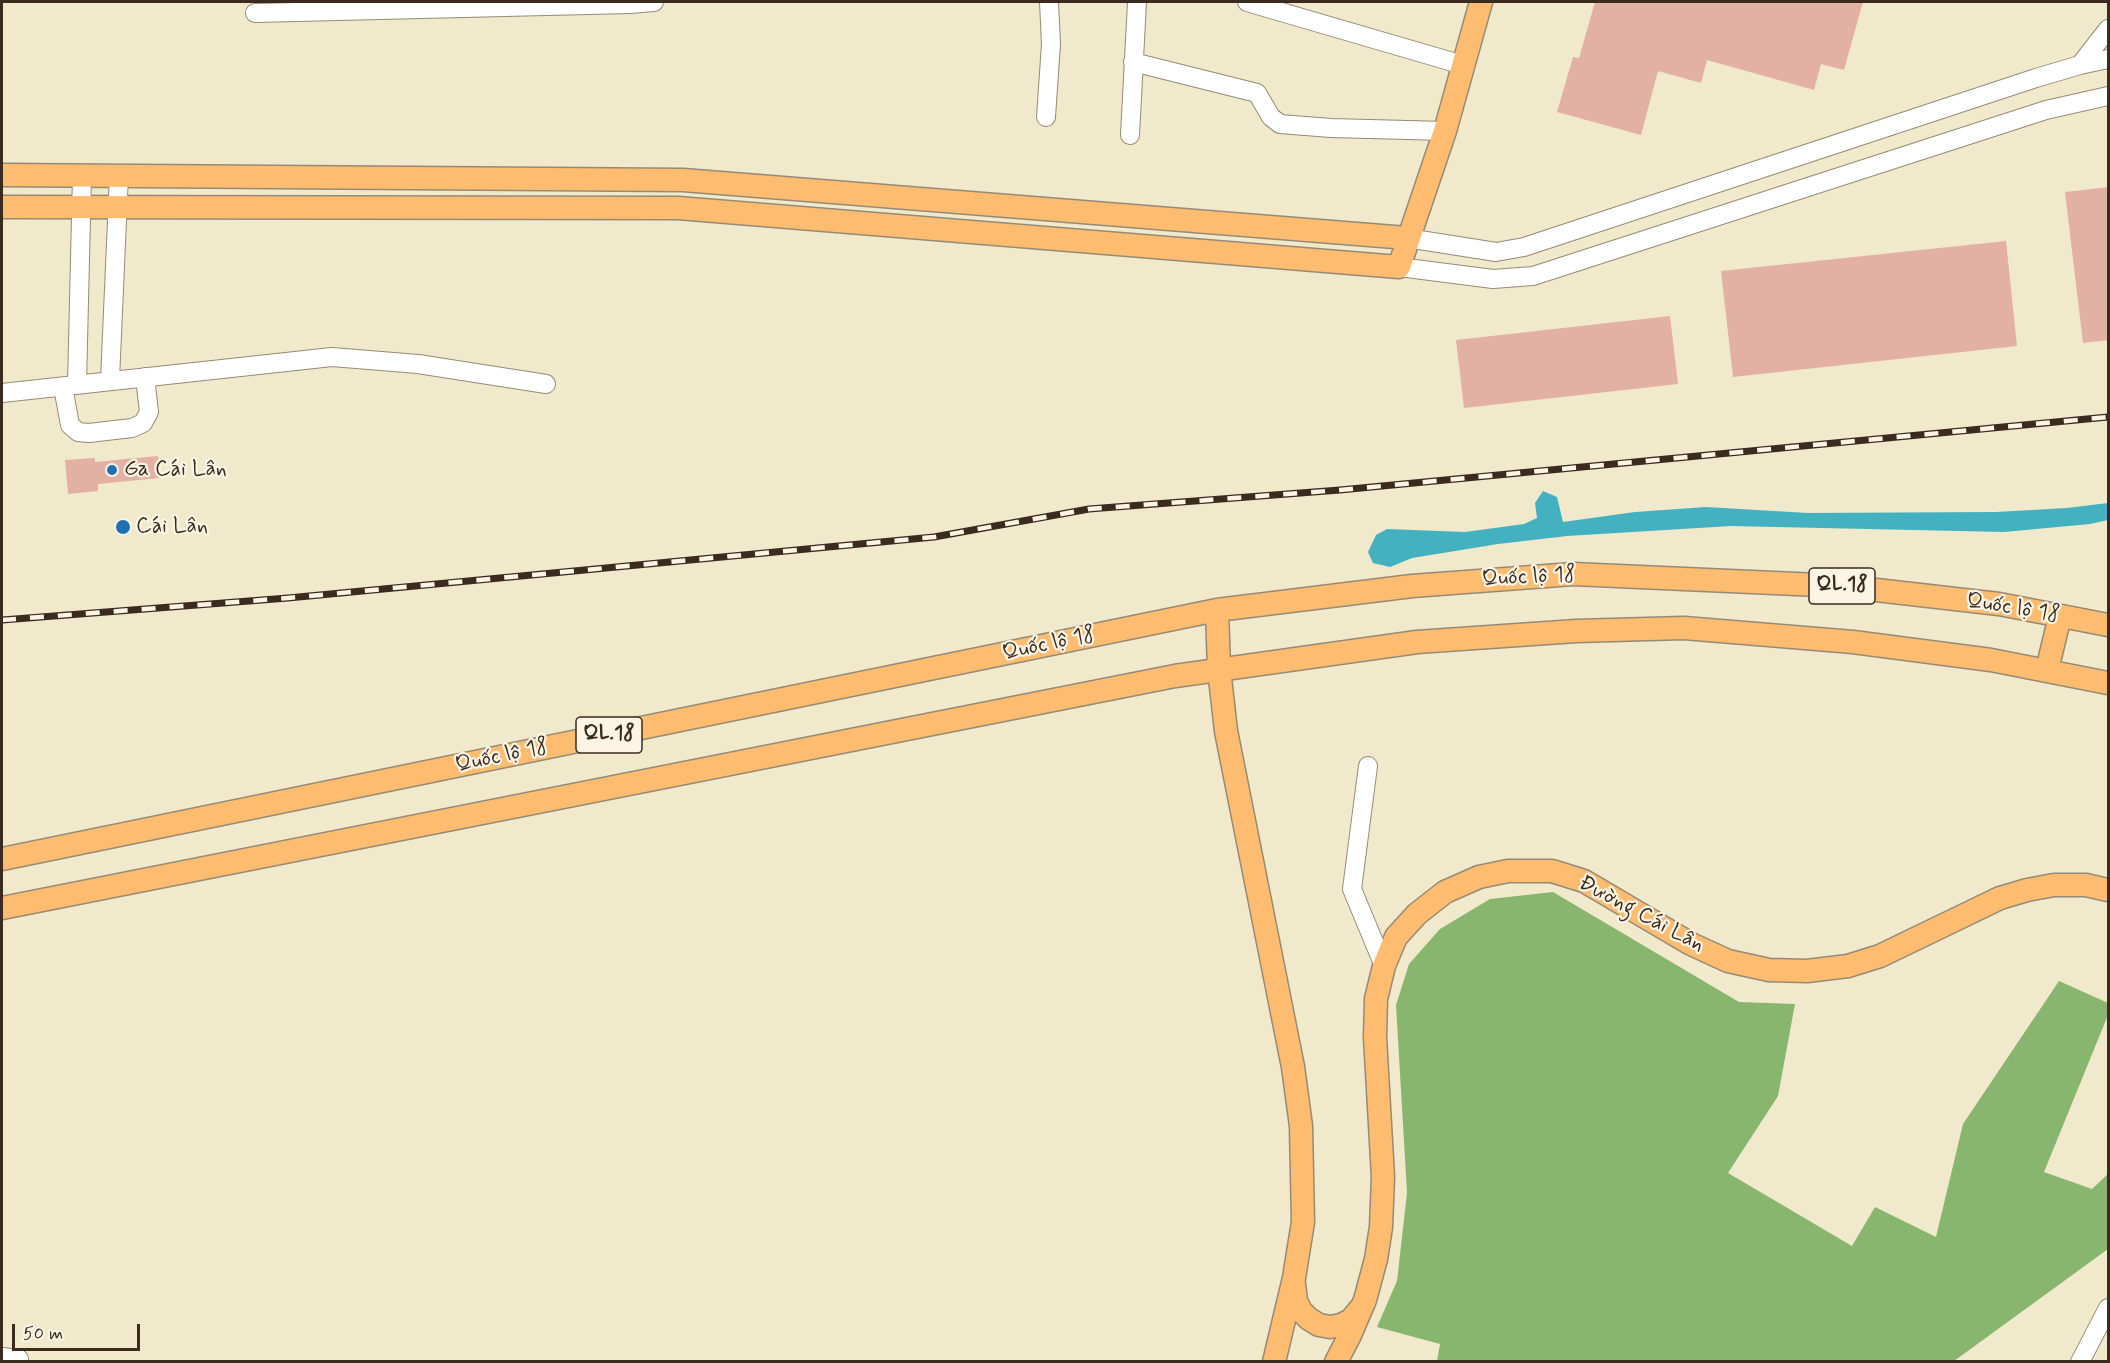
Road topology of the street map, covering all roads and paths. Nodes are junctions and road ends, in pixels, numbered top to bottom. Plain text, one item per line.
1 (654, 2) edge
2 (1049, 2) edge
3 (1137, 2) edge
4 (1247, 2) edge
5 (1481, 2) edge
6 (255, 13) dead end
7 (2109, 29) edge
8 (2109, 59) edge
9 (1133, 62) junction
10 (1463, 65) junction
11 (2080, 65) junction
12 (2036, 78) junction
13 (2109, 96) edge
14 (2046, 110) junction
15 (1046, 117) dead end
16 (1445, 131) junction
17 (1130, 135) dead end
18 (82, 174) junction
19 (2, 175) edge
20 (119, 175) junction
21 (2, 207) edge
22 (81, 207) junction
23 (117, 207) junction
24 (1407, 238) junction
25 (1399, 267) junction
26 (145, 377) junction
27 (110, 380) junction
28 (546, 384) dead end
29 (70, 386) junction
30 (2, 393) edge
31 (1218, 610) junction
32 (2060, 616) junction
33 (2109, 625) edge
34 (1219, 669) junction
35 (2047, 670) junction
36 (2109, 683) edge
37 (1368, 766) dead end
38 (2, 859) edge
39 (2109, 890) edge
40 (2, 908) edge
41 (1384, 966) junction
42 (1294, 1278) junction
43 (1365, 1300) junction
44 (2109, 1308) edge
45 (2, 1357) edge
46 (19, 1362) edge
47 (1274, 1362) edge
48 (1336, 1362) edge
49 (2080, 1362) edge

1 - 6 street
2 - 15 street
3 - 9 street
4 - 10 street
5 - 10 main road
7 - 11 street
8 - 11 street
9 - 16 street
9 - 17 street
10 - 16 main road
11 - 12 street
12 - 14 street
12 - 24 street
13 - 14 street
14 - 25 street
16 - 24 main road
18 - 19 main road
18 - 20 main road
18 - 22 street
20 - 23 street
20 - 24 main road
21 - 22 main road
22 - 23 main road
22 - 29 street
23 - 25 main road
23 - 27 street
24 - 25 main road
26 - 27 street
26 - 28 street
26 - 29 street
27 - 29 street
29 - 30 street
31 - 32 main road, Quốc lộ 18 / QL.18
31 - 34 main road
31 - 38 main road, Quốc lộ 18 / QL.18
32 - 33 main road, Quốc lộ 18 / QL.18
32 - 35 main road
34 - 35 main road, QL.18
34 - 40 main road, QL.18
34 - 42 main road
35 - 36 main road, QL.18
37 - 41 street
39 - 41 main road, Đường Cái Lân
41 - 43 main road, Đường Cái Lân
42 - 43 main road
42 - 47 main road
43 - 48 main road, Đường Cái Lân
44 - 49 street
45 - 46 street

